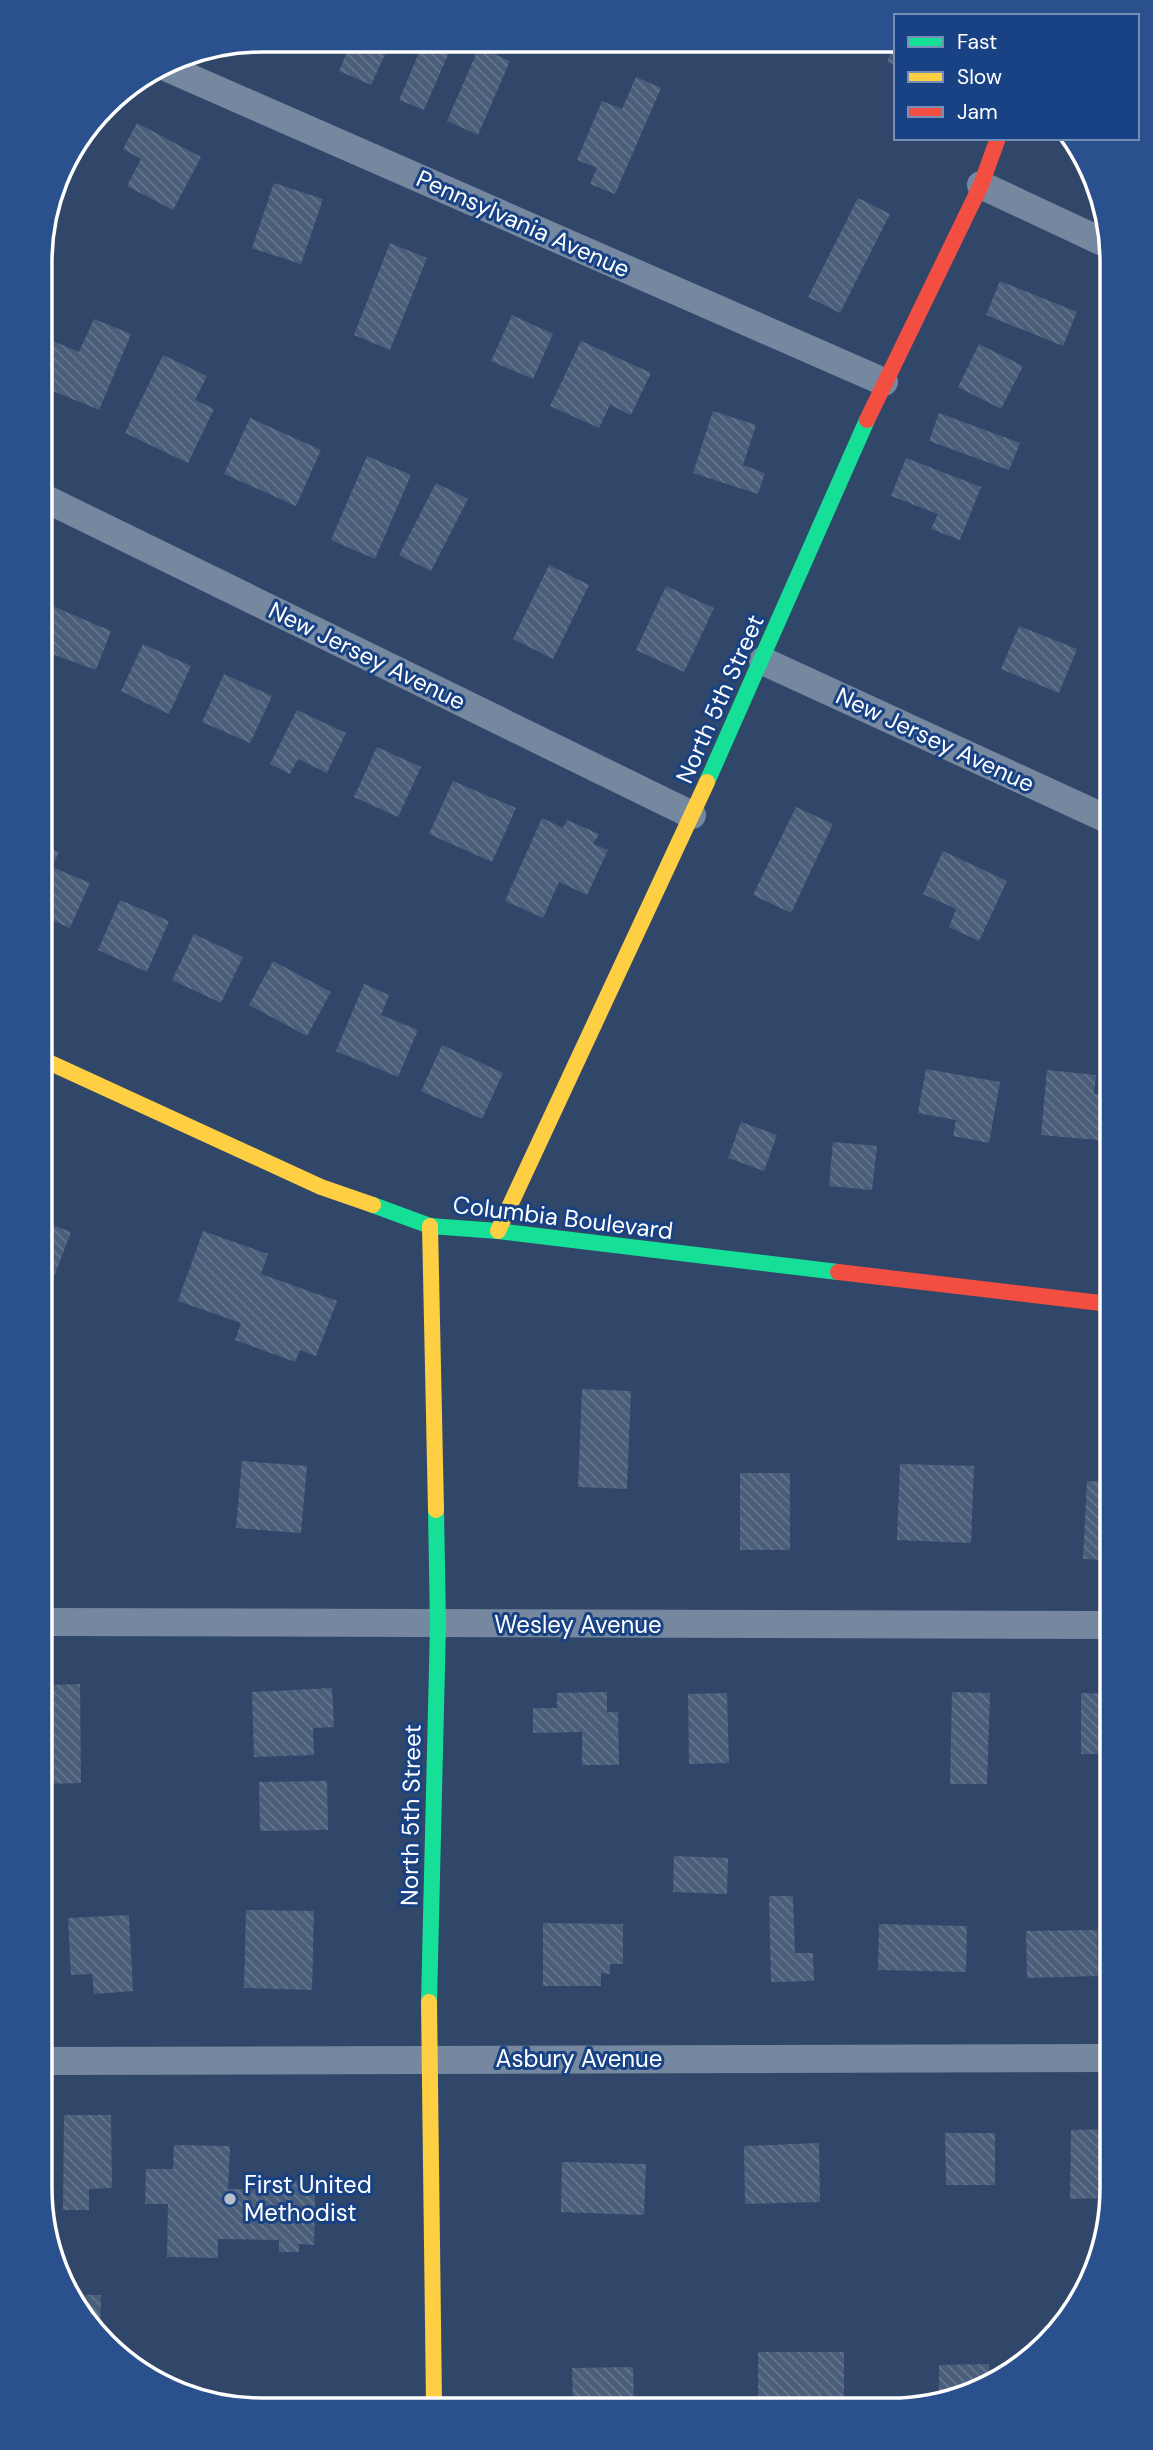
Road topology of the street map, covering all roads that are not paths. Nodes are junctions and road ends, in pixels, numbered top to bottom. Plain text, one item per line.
1 (175, 71) edge
2 (997, 140) edge
3 (981, 185) junction
4 (1099, 240) edge
5 (884, 382) junction
6 (53, 502) edge
7 (762, 661) junction
8 (692, 815) junction
9 (1100, 816) edge
10 (53, 1064) edge
11 (430, 1226) junction
12 (498, 1231) junction
13 (1100, 1303) edge
14 (53, 1620) edge
15 (438, 1625) junction
16 (1100, 1625) edge
17 (1100, 2058) edge
18 (428, 2059) junction
19 (53, 2061) edge
20 (434, 2398) edge

1 - 5 street, Pennsylvania Avenue
2 - 3 street, North 5th Street
3 - 4 street
3 - 5 street, North 5th Street
5 - 7 street, North 5th Street
6 - 8 street, New Jersey Avenue
7 - 8 street, North 5th Street
7 - 9 street, New Jersey Avenue
8 - 12 street, North 5th Street
10 - 11 street, Columbia Boulevard
11 - 12 street, Columbia Boulevard
11 - 15 street, North 5th Street
12 - 13 street, Columbia Boulevard
14 - 15 street, Wesley Avenue
15 - 16 street, Wesley Avenue
15 - 18 street, North 5th Street
17 - 18 street, Asbury Avenue
18 - 19 street, Asbury Avenue
18 - 20 street, North 5th Street

